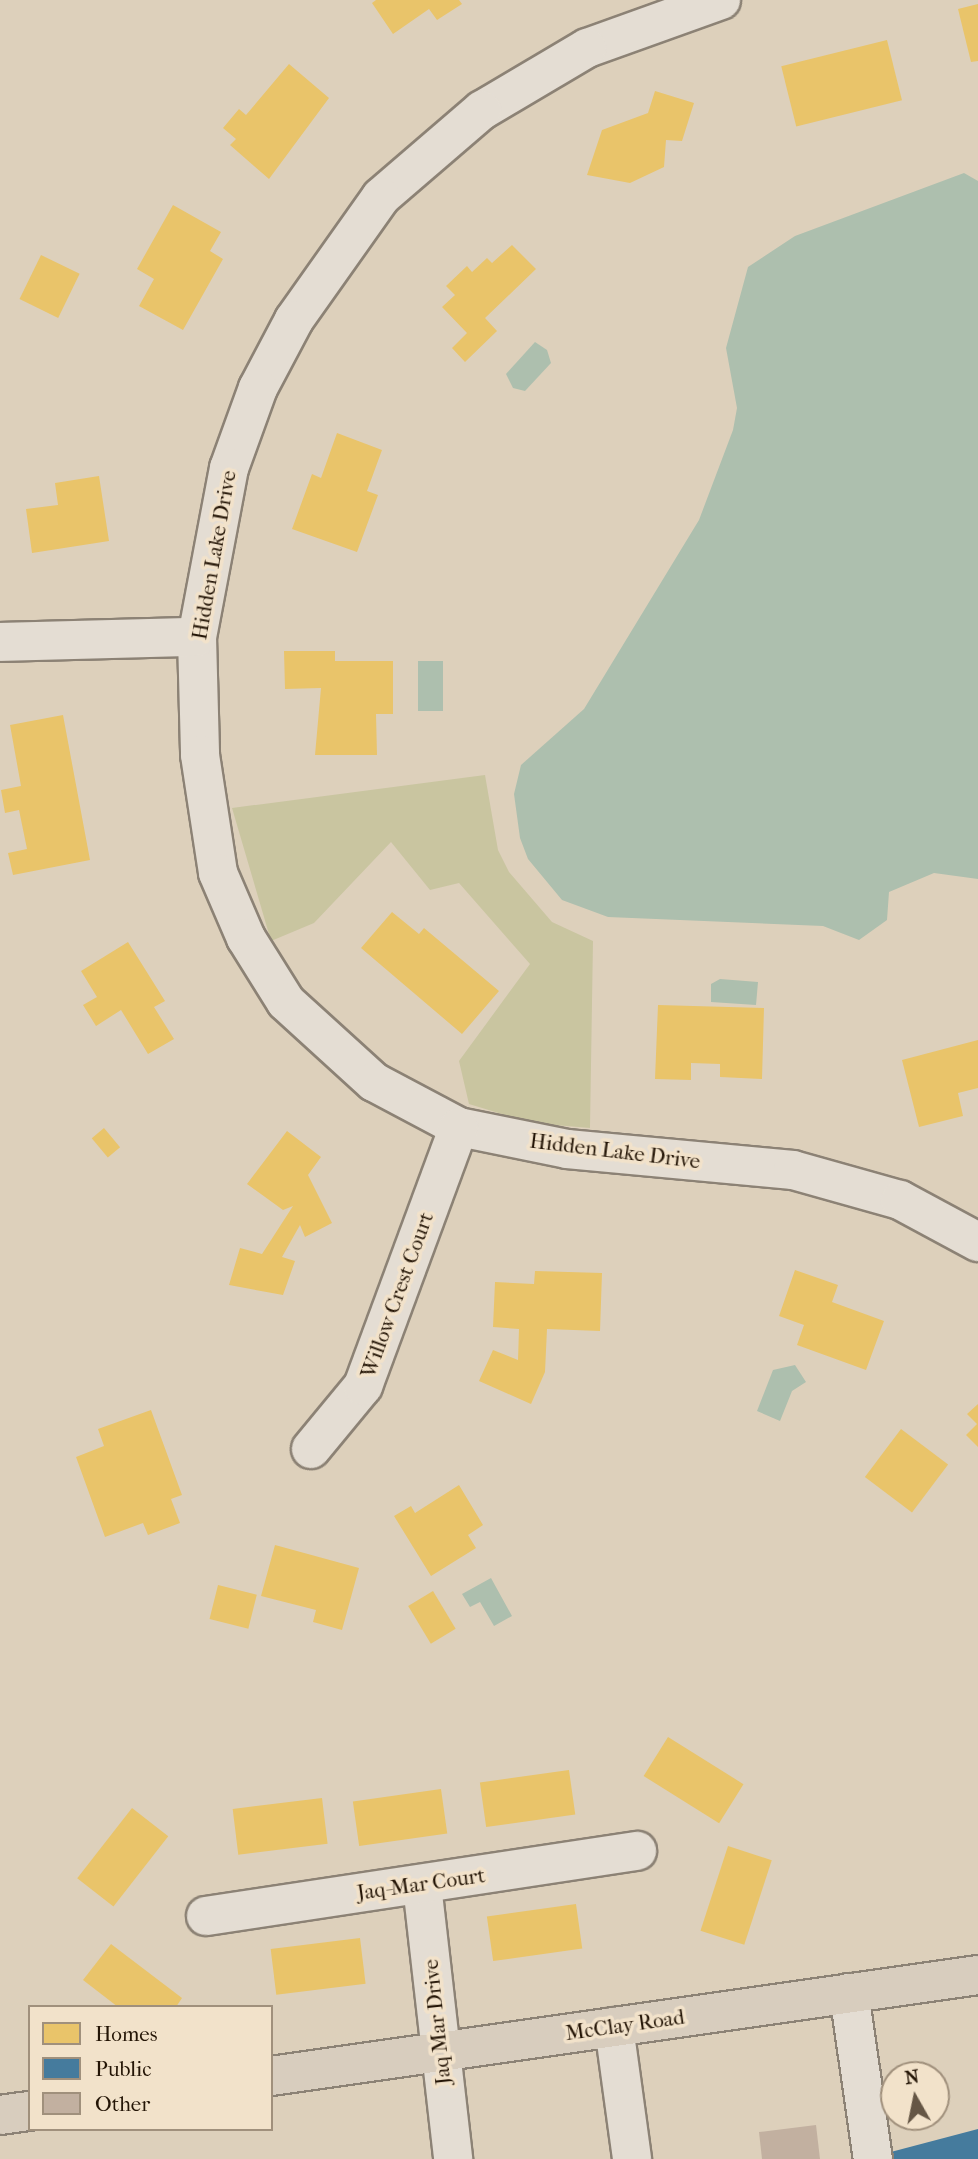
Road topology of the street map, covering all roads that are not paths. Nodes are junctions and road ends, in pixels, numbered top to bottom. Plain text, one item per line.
1 (721, 0) edge
2 (197, 637) junction
3 (0, 642) edge
4 (459, 1128) junction
5 (978, 1242) edge
6 (311, 1449) dead end
7 (637, 1851) dead end
8 (422, 1885) junction
9 (206, 1916) dead end
10 (978, 1975) edge
11 (849, 1993) junction
12 (614, 2027) junction
13 (440, 2052) junction
14 (273, 2076) edge
15 (28, 2111) edge
16 (0, 2115) edge
17 (453, 2159) edge
18 (632, 2159) edge
19 (873, 2159) edge

1 - 2 street, Hidden Lake Drive
2 - 3 street
2 - 4 street, Hidden Lake Drive
4 - 5 street, Hidden Lake Drive
4 - 6 street, Willow Crest Court
7 - 8 street, Jaq-Mar Court
8 - 9 street, Jaq-Mar Court
8 - 13 street, Jaq Mar Drive
10 - 11 main road, McClay Road
11 - 12 main road, McClay Road
11 - 19 street
12 - 13 main road, McClay Road
12 - 18 street
13 - 14 main road, McClay Road
13 - 17 street, Jaq Mar Drive
15 - 16 main road

